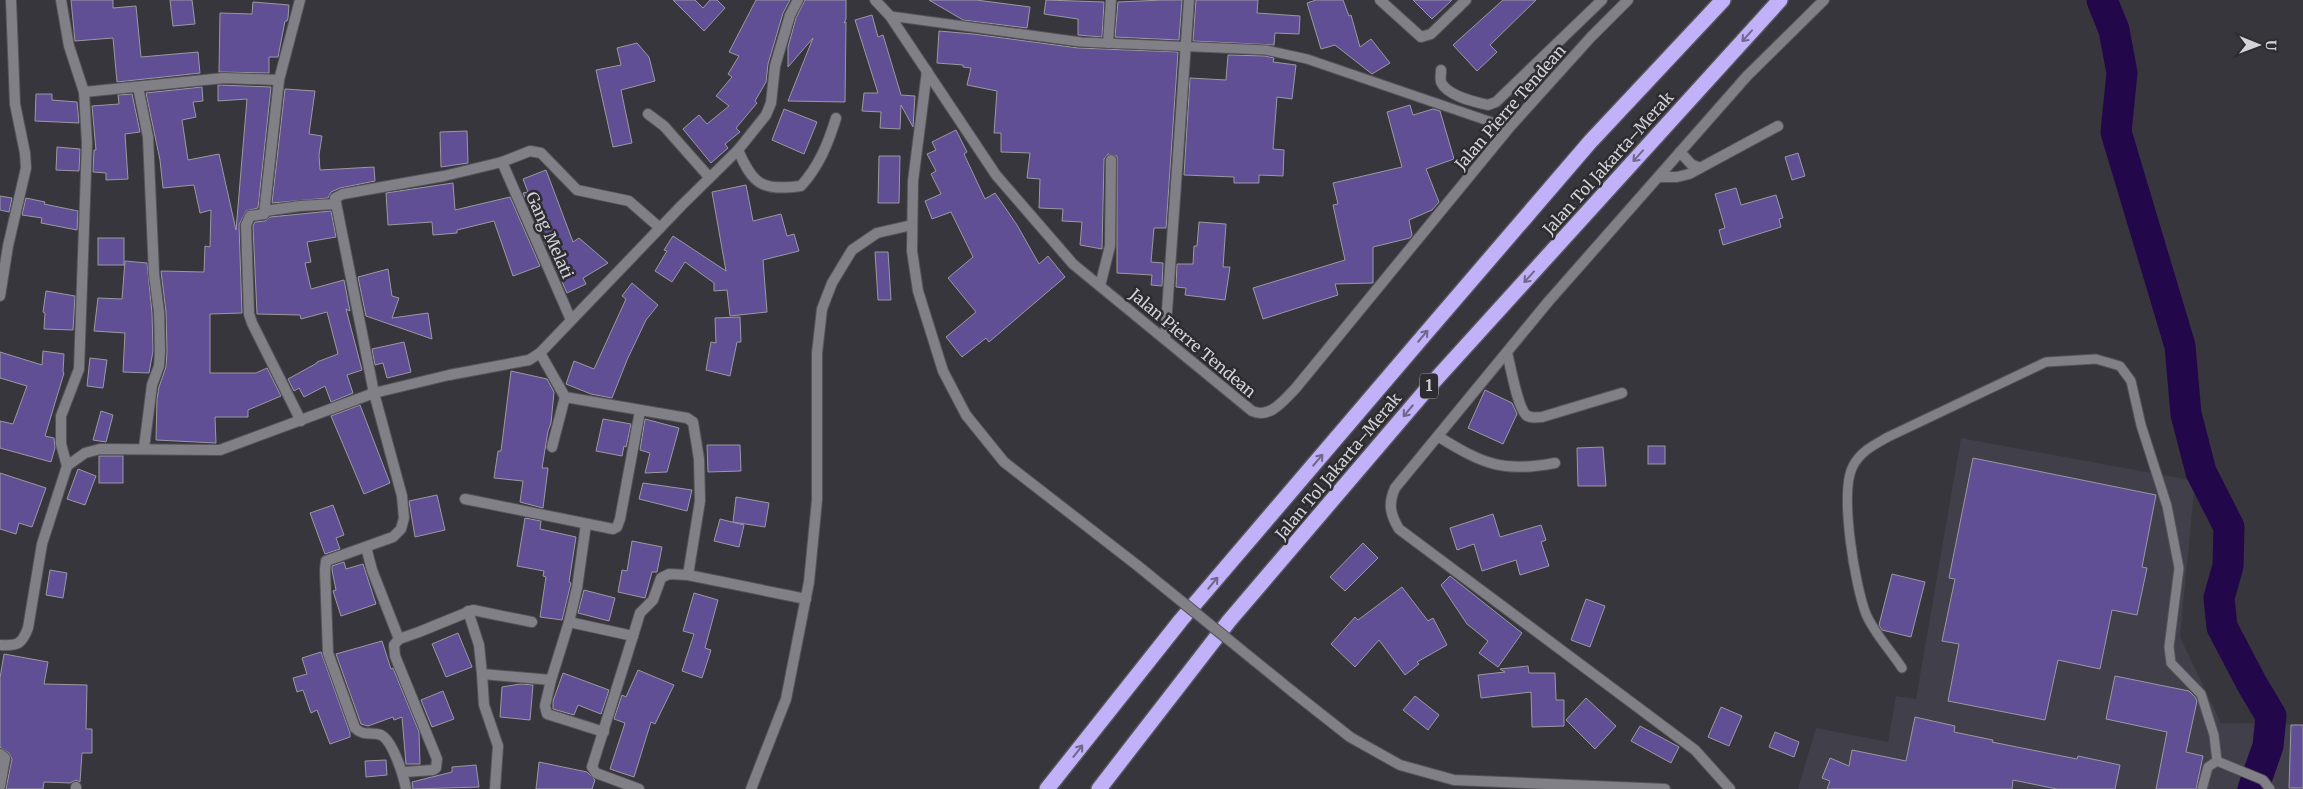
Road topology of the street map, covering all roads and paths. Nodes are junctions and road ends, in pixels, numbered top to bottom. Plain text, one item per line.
1 (11, 0) edge
2 (61, 0) edge
3 (300, 0) edge
4 (798, 0) edge
5 (875, 0) edge
6 (1111, 0) edge
7 (1189, 0) edge
8 (1380, 0) edge
9 (1466, 0) edge
10 (1602, 0) edge
11 (1628, 0) edge
12 (1723, 0) edge
13 (1780, 0) edge
14 (1824, 0) edge
15 (890, 16) junction
16 (1108, 43) junction
17 (1186, 47) junction
18 (1441, 70) dead end
19 (926, 71) junction
20 (280, 80) junction
21 (138, 87) junction
22 (84, 92) junction
23 (648, 114) dead end
24 (836, 118) dead end
25 (1778, 126) dead end
26 (1509, 128) junction
27 (738, 150) junction
28 (1680, 152) junction
29 (1111, 160) dead end
30 (502, 162) junction
31 (1700, 168) junction
32 (709, 177) junction
33 (1659, 177) junction
34 (336, 204) junction
35 (265, 211) junction
36 (912, 225) junction
37 (660, 228) junction
38 (1100, 286) junction
39 (0, 296) edge
40 (571, 320) junction
41 (1165, 339) junction
42 (540, 353) junction
43 (1507, 353) junction
44 (374, 393) junction
45 (1622, 393) dead end
46 (565, 397) junction
47 (640, 411) junction
48 (301, 421) junction
49 (1439, 437) junction
50 (552, 447) dead end
51 (144, 448) junction
52 (1555, 463) dead end
53 (67, 466) junction
54 (465, 499) dead end
55 (586, 524) junction
56 (366, 547) junction
57 (688, 574) junction
58 (806, 599) junction
59 (468, 611) junction
60 (532, 622) dead end
61 (569, 622) junction
62 (633, 636) junction
63 (399, 639) junction
64 (0, 645) edge
65 (1902, 668) dead end
66 (482, 674) junction
67 (551, 680) junction
68 (604, 732) junction
69 (0, 754) edge
70 (2217, 762) junction
71 (404, 772) junction
72 (1493, 785) edge
73 (0, 786) edge
74 (1568, 786) edge
75 (406, 789) edge
76 (495, 789) edge
77 (639, 789) edge
78 (751, 789) edge
79 (1048, 789) edge
80 (1099, 789) edge
81 (1665, 789) edge
82 (1730, 789) edge
83 (2202, 789) edge
84 (2270, 789) edge

1 - 39 street
2 - 22 street
3 - 20 street
4 - 27 street
5 - 15 street, Jalan Pierre Tendean
6 - 16 street
7 - 17 street
8 - 9 street
10 - 18 street
11 - 26 street, Jalan Pierre Tendean
79 -> 12 highway, Jalan Tol Jakarta–Merak / 1
13 -> 80 highway, Jalan Tol Jakarta–Merak / 1
14 - 28 street
15 - 16 lane
15 - 19 street, Jalan Pierre Tendean
16 - 17 lane
17 - 26 lane
17 - 41 street
19 - 36 street
19 - 38 street, Jalan Pierre Tendean
20 - 21 street
20 - 35 street
21 - 22 street
21 - 51 street
22 - 53 street
23 - 32 street
24 - 27 street
25 - 31 street
26 - 41 street, Jalan Pierre Tendean
27 - 32 street
28 - 31 street
28 - 33 street
29 - 38 street
30 - 34 street
30 - 37 street
30 - 40 street, Gang Melati
31 - 33 street
32 - 37 street
33 - 43 street
34 - 35 street
34 - 44 street
35 - 48 street
36 - 58 street
36 - 72 street, bridge
37 - 40 street
38 - 41 street, Jalan Pierre Tendean
40 - 42 street
42 - 44 street
42 - 46 street
43 - 45 street
43 - 49 street
44 - 48 street
44 - 56 street
46 - 47 street
46 - 50 street
47 - 55 street
47 - 57 street
48 - 51 street
49 - 52 street
49 - 82 street
51 - 53 street
53 - 64 street
54 - 55 street
55 - 61 street
56 - 63 street
56 - 71 street
57 - 58 street
57 - 62 street
58 - 78 street
59 - 60 street
59 - 63 street
59 - 66 street
61 - 62 street
61 - 67 street
62 - 68 street
63 - 71 street
65 - 70 lane
66 - 67 street
66 - 76 street
67 - 68 street
68 - 77 street
69 - 73 street
70 - 83 lane
70 - 84 lane
71 - 75 street
72 - 74 street
74 - 81 street

